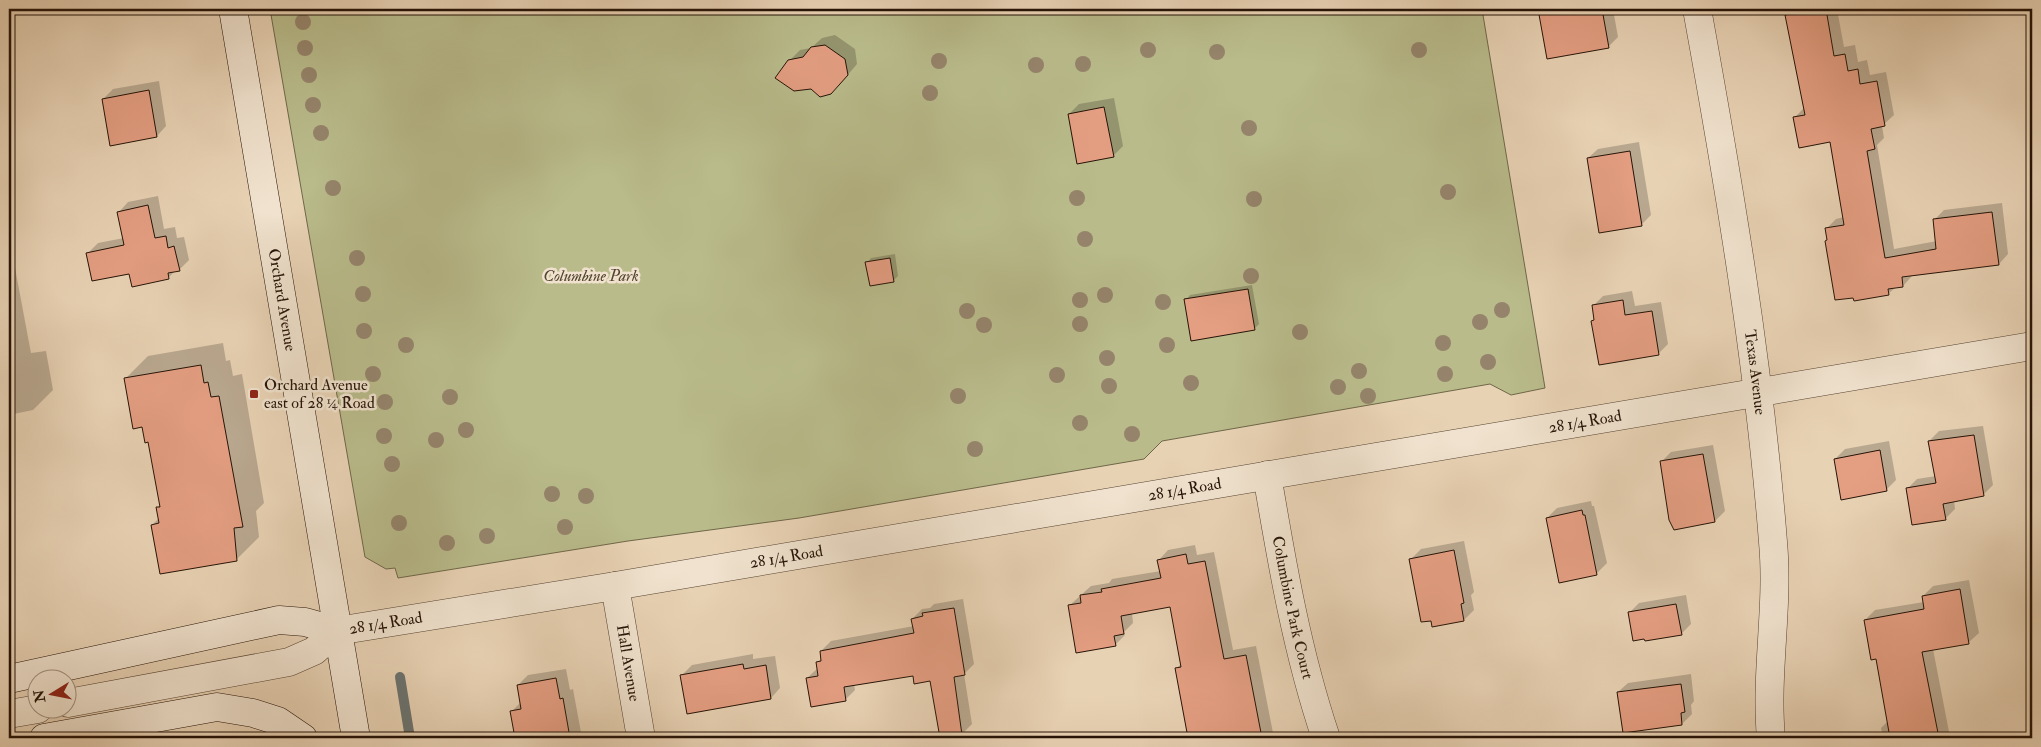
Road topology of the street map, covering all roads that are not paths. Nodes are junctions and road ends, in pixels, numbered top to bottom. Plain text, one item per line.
1 (233, 9) edge
2 (1697, 9) edge
3 (2032, 346) edge
4 (1757, 391) junction
5 (1267, 475) junction
6 (615, 586) junction
7 (337, 631) junction
8 (9, 679) edge
9 (78, 701) edge
10 (28, 711) edge
11 (9, 714) edge
12 (44, 738) edge
13 (303, 738) edge
14 (356, 738) edge
15 (641, 738) edge
16 (1326, 738) edge
17 (1771, 738) edge

1 - 7 street, Orchard Avenue
2 - 4 street, Texas Avenue
3 - 4 street, 28 1/4 Road
4 - 5 street, 28 1/4 Road
4 - 17 street, Texas Avenue
5 - 6 street, 28 1/4 Road
5 - 16 street, Columbine Park Court
6 - 7 street, 28 1/4 Road
6 - 15 street, Hall Avenue
7 - 8 street, 28 1/4 Road
7 - 9 street, 28 1/4 Road
7 - 14 street, Orchard Avenue
10 - 11 street
12 - 13 street

